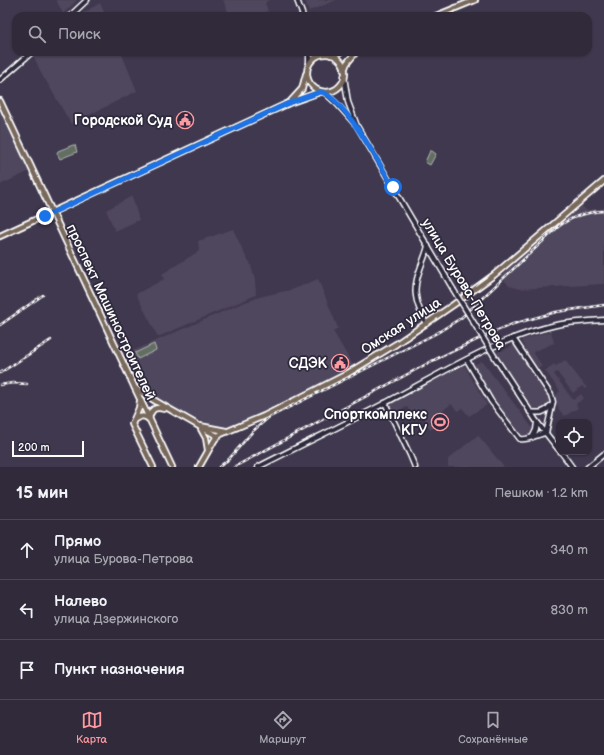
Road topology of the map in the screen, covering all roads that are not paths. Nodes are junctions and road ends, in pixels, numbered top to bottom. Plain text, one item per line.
1 (87, 0) edge
2 (297, 0) edge
3 (475, 0) edge
4 (74, 12) edge
5 (302, 12) edge
6 (446, 12) edge
7 (27, 56) edge
8 (309, 56) edge
9 (318, 56) edge
10 (333, 56) edge
11 (353, 56) edge
12 (309, 64) junction
13 (307, 70) junction
14 (344, 70) junction
15 (344, 76) junction
16 (0, 80) edge
17 (322, 92) junction
18 (0, 101) edge
19 (289, 103) junction
20 (357, 126) junction
21 (604, 181) edge
22 (53, 212) junction
23 (0, 236) edge
24 (428, 246) junction
25 (433, 255) junction
26 (424, 259) junction
27 (604, 320) edge
28 (426, 324) junction
29 (513, 338) junction
30 (466, 360) junction
31 (134, 388) junction
32 (140, 400) junction
33 (385, 403) junction
34 (552, 404) junction
35 (170, 410) junction
36 (530, 412) junction
37 (149, 419) junction
38 (134, 420) junction
39 (537, 422) junction
40 (200, 426) junction
41 (226, 431) junction
42 (546, 433) junction
43 (218, 436) junction
44 (532, 436) junction
45 (556, 446) edge
46 (208, 452) junction
47 (604, 454) edge
48 (563, 455) edge
49 (153, 467) edge
50 (172, 467) edge
51 (199, 467) edge
52 (258, 467) edge
53 (414, 467) edge
54 (572, 467) edge
55 (588, 467) edge

1 - 4 main road
2 - 5 main road
3 - 6 main road
7 - 16 main road
8 - 12 main road
9 - 12 main road
10 - 14 main road
11 - 14 main road
12 - 13 main road
13 - 17 main road
13 - 19 main road
14 - 15 main road
15 - 17 main road
15 - 20 main road, улица Бурова-Петрова
17 - 19 main road
17 - 20 main road, улица Бурова-Петрова
18 - 22 main road, проспект Машиностроителей
19 - 22 main road
20 - 24 main road, улица Бурова-Петрова
21 - 28 main road, Омская улица
22 - 23 main road
22 - 31 main road, проспект Машиностроителей
24 - 25 main road, улица Бурова-Петрова
24 - 26 main road
25 - 26 main road
25 - 36 main road, улица Бурова-Петрова, bridge
26 - 28 main road
27 - 29 main road
28 - 41 main road, Омская улица
29 - 30 main road
29 - 34 main road
30 - 33 main road
30 - 44 main road
31 - 32 main road, проспект Машиностроителей
31 - 35 main road
32 - 37 main road, проспект Машиностроителей
32 - 38 main road
33 - 52 main road
33 - 53 main road
34 - 36 main road
34 - 42 main road
35 - 37 main road
35 - 40 main road
36 - 39 main road, улица Бурова-Петрова
37 - 38 main road
37 - 50 main road, проспект Машиностроителей
38 - 49 main road
39 - 42 main road, улица Бурова-Петрова
39 - 44 main road
40 - 41 main road
40 - 43 main road
40 - 46 main road
41 - 43 main road, Омская улица
42 - 44 main road
42 - 45 main road, улица Бурова-Петрова
43 - 46 main road, Омская улица
46 - 51 main road, Омская улица
47 - 55 main road
48 - 54 main road, улица Бурова-Петрова

